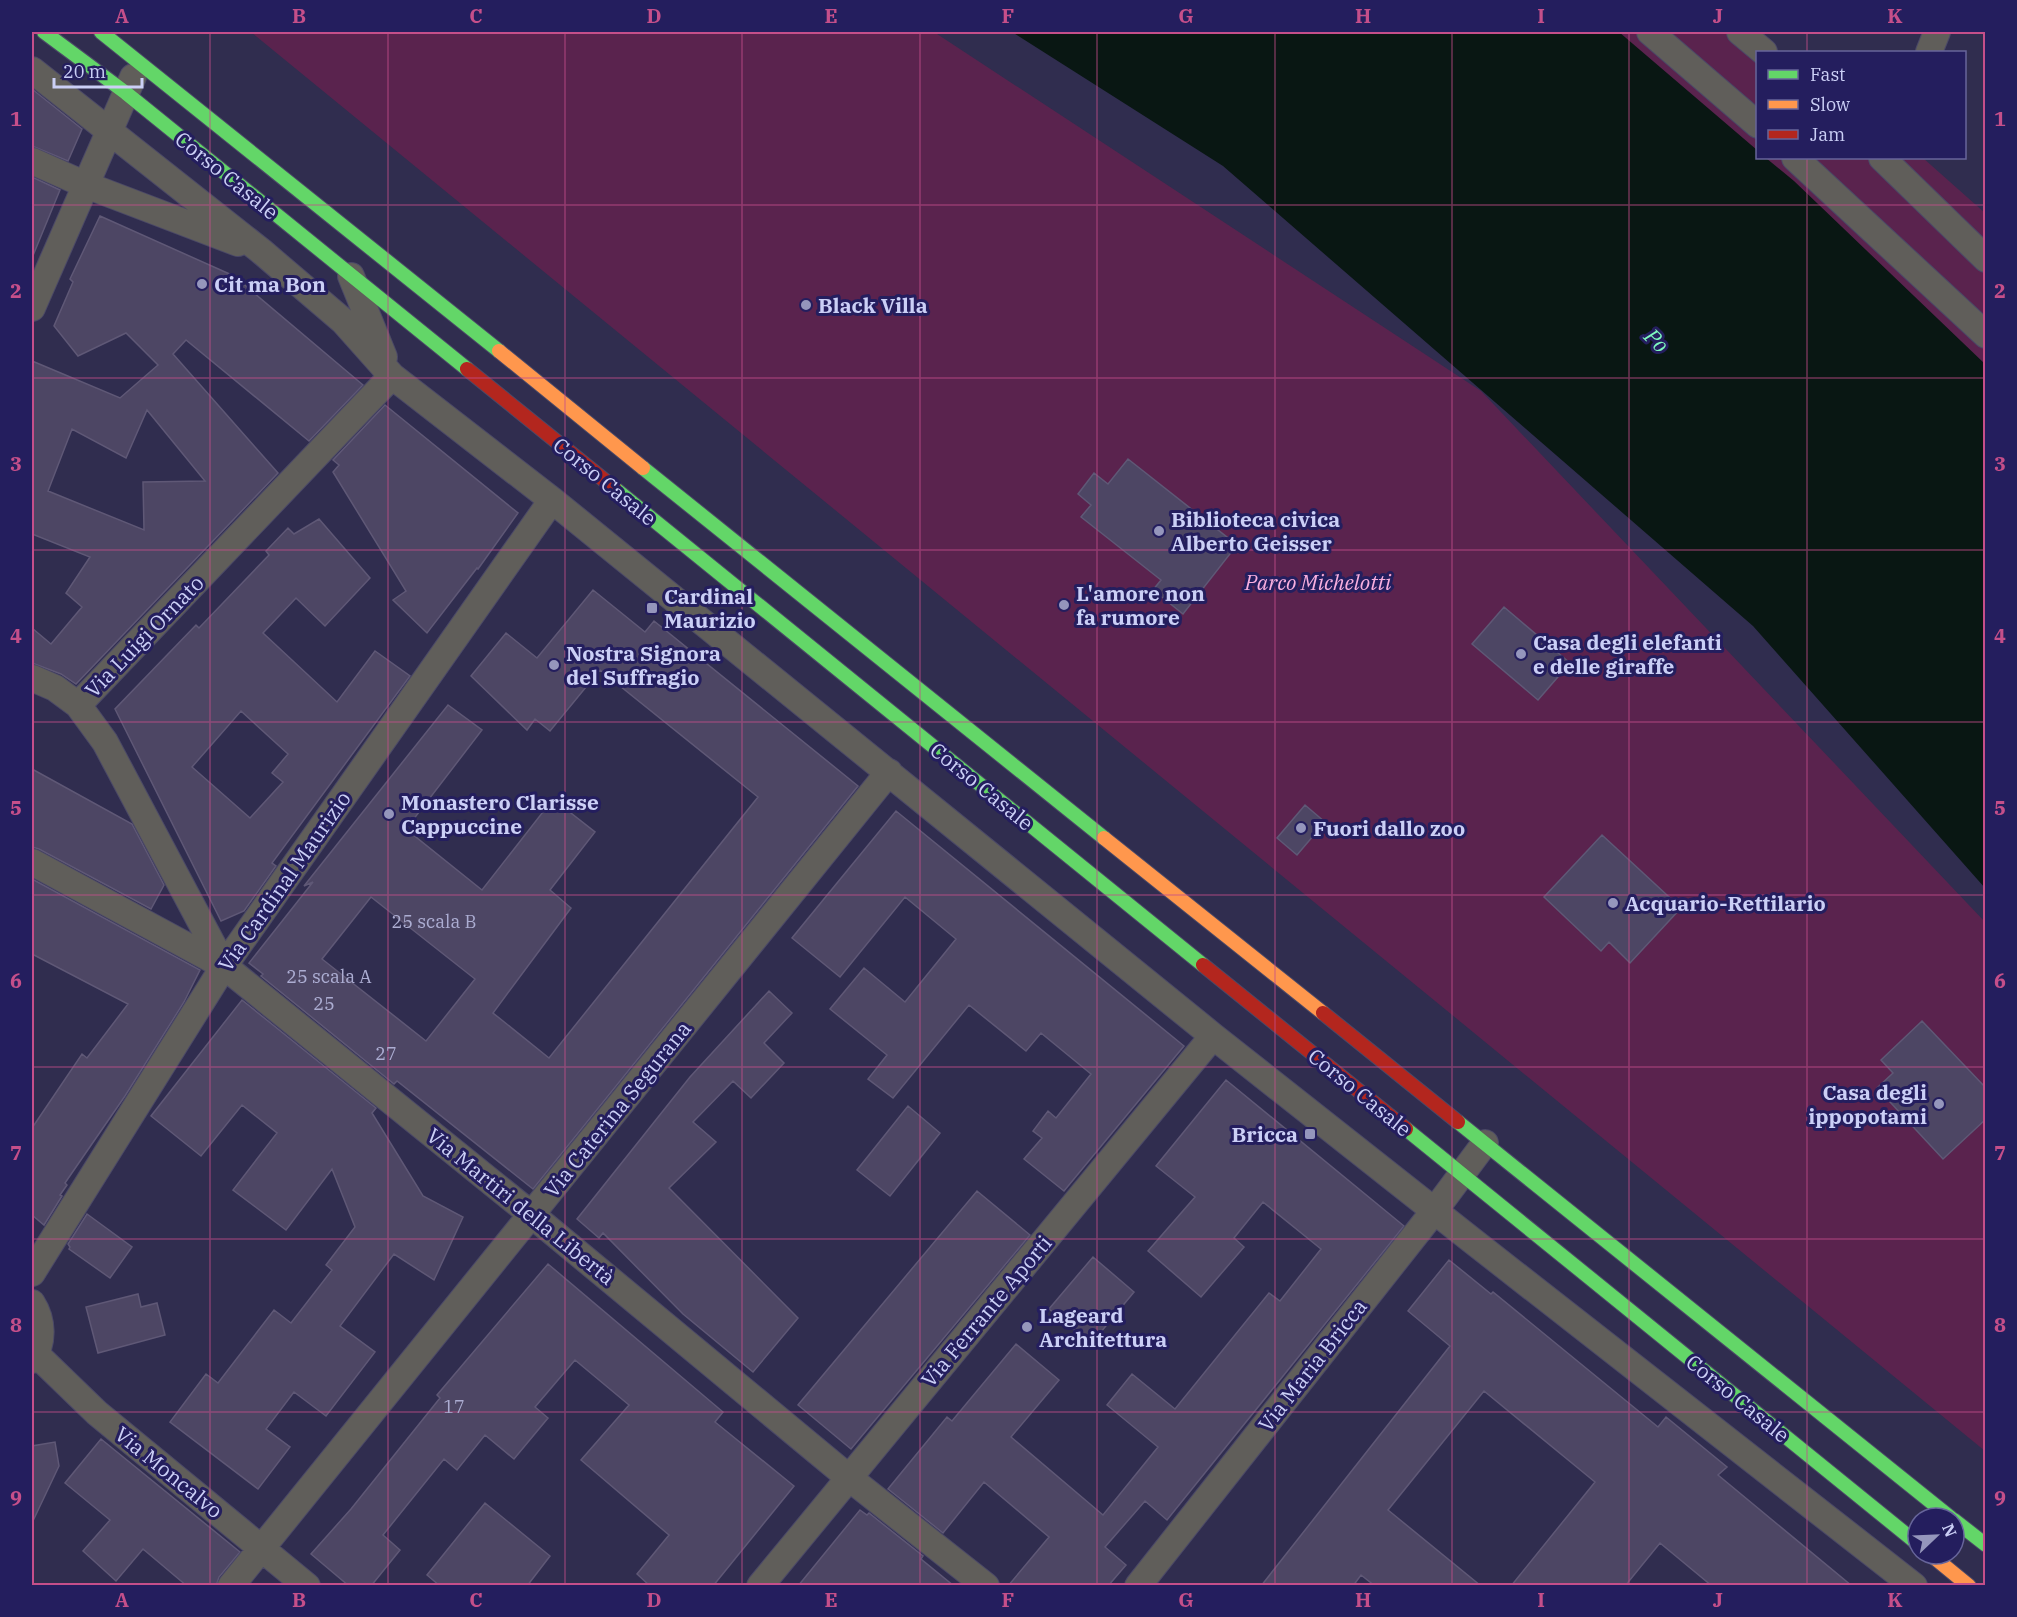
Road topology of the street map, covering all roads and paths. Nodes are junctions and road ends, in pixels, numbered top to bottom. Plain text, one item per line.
1 (44, 32) edge
2 (101, 32) edge
3 (1650, 32) edge
4 (1740, 32) edge
5 (1938, 32) edge
6 (1763, 51) edge
7 (1929, 51) edge
8 (140, 63) junction
9 (32, 70) edge
10 (126, 93) junction
11 (1756, 123) edge
12 (109, 130) junction
13 (1796, 159) edge
14 (1883, 159) edge
15 (32, 162) edge
16 (86, 185) junction
17 (261, 251) junction
18 (1986, 259) edge
19 (351, 276) junction
20 (32, 308) edge
21 (1986, 335) edge
22 (392, 376) junction
23 (552, 500) junction
24 (32, 678) edge
25 (78, 705) junction
26 (889, 772) junction
27 (32, 862) edge
28 (224, 966) junction
29 (1213, 1036) junction
30 (1485, 1143) junction
31 (1461, 1174) junction
32 (1435, 1210) junction
33 (532, 1215) junction
34 (32, 1273) edge
35 (32, 1302) edge
36 (34, 1357) edge
37 (848, 1478) junction
38 (1937, 1506) edge
39 (1966, 1529) edge
40 (1906, 1534) edge
41 (1986, 1545) edge
42 (261, 1548) junction
43 (1945, 1566) edge
44 (231, 1586) edge
45 (307, 1586) edge
46 (760, 1586) edge
47 (986, 1586) edge
48 (1138, 1586) edge
49 (1914, 1586) edge
50 (1969, 1586) edge

1 - 10 main road, Corso Casale
2 - 8 main road, Corso Casale
3 - 11 street
4 - 6 street
5 - 7 street
8 - 10 street
8 - 30 main road, Corso Casale
9 - 12 street, Corso Casale
10 - 12 street
10 - 19 main road, Corso Casale
12 - 16 street
12 - 17 street, Corso Casale
13 - 21 street
14 - 18 street
15 - 16 street, Corso Casale
16 - 17 street, Corso Casale
16 - 20 street
17 - 22 street, Corso Casale
19 - 22 street
19 - 31 main road, Corso Casale
22 - 23 street, Corso Casale
22 - 25 street, Via Luigi Ornato
23 - 26 street, Corso Casale
23 - 28 street, Via Cardinal Maurizio
24 - 25 street
25 - 28 street, Via Luigi Ornato
26 - 29 street, Corso Casale
26 - 33 street, Via Caterina Segurana
27 - 28 street, Via Martiri della Libertà
28 - 33 street, Via Martiri della Libertà
28 - 34 street, Via Cardinal Maurizio
29 - 32 street, Corso Casale
29 - 37 street, Via Ferrante Aporti
30 - 31 street, Via Maria Bricca
30 - 38 main road, Corso Casale
31 - 32 street, Via Maria Bricca
31 - 40 main road, Corso Casale
32 - 48 street, Via Maria Bricca
32 - 49 street, Corso Casale
33 - 37 street, Via Martiri della Libertà
33 - 42 street, Via Caterina Segurana
35 - 36 street
36 - 42 street, Via Moncalvo
37 - 46 street, Via Ferrante Aporti
37 - 47 street, Via Martiri della Libertà
39 - 41 main road, Corso Casale
42 - 44 street, Via Caterina Segurana
42 - 45 street, Via Moncalvo
43 - 50 main road

